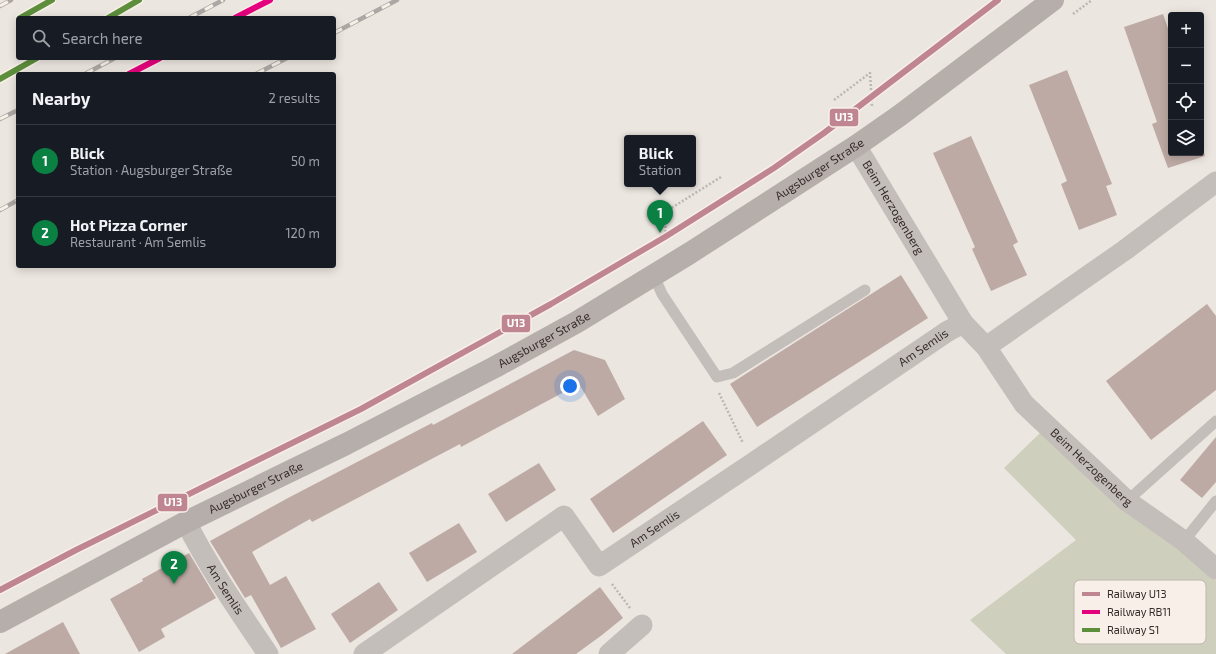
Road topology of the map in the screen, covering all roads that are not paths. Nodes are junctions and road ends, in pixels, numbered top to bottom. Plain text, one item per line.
1 (1053, 0) edge
2 (856, 146) junction
3 (1216, 182) edge
4 (654, 276) junction
5 (865, 290) dead end
6 (963, 323) junction
7 (986, 347) junction
8 (1216, 421) edge
9 (1127, 501) junction
10 (1216, 501) edge
11 (186, 522) junction
12 (1184, 541) junction
13 (1216, 568) edge
14 (0, 622) edge
15 (642, 625) road end
16 (268, 654) edge
17 (364, 654) edge
18 (609, 654) edge

1 - 2 main road, Augsburger Straße
2 - 4 main road, Augsburger Straße
2 - 6 street, Beim Herzogenberg
3 - 7 street
4 - 5 lane
4 - 11 main road, Augsburger Straße
6 - 7 street, Beim Herzogenberg
6 - 17 street, Am Semlis
7 - 9 street, Beim Herzogenberg
8 - 9 lane
9 - 12 street, Beim Herzogenberg
10 - 12 lane
11 - 14 main road, Augsburger Straße
11 - 16 street, Am Semlis
12 - 13 street, Beim Herzogenberg
15 - 18 street

